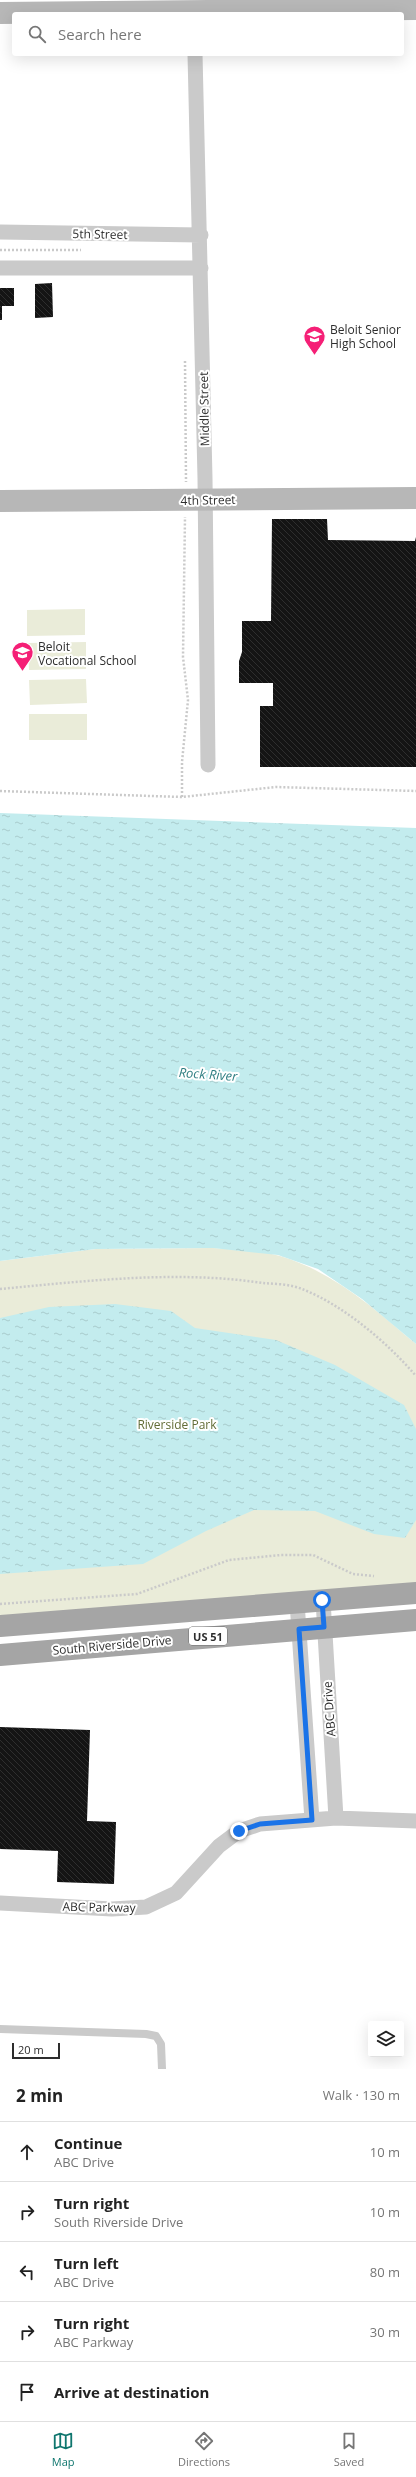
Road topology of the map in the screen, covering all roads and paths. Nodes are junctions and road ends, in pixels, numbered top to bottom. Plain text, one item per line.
1 (194, 8) edge
2 (416, 9) edge
3 (39, 12) edge
4 (0, 13) edge
5 (12, 13) edge
6 (195, 56) edge
7 (0, 232) edge
8 (201, 235) junction
9 (0, 268) edge
10 (201, 268) junction
11 (416, 498) edge
12 (206, 500) junction
13 (0, 501) edge
14 (208, 765) dead end
15 (0, 791) edge
16 (416, 791) edge
17 (0, 1289) edge
18 (416, 1376) edge
19 (380, 1576) dead end
20 (416, 1593) edge
21 (322, 1600) junction
22 (297, 1602) junction
23 (0, 1604) edge
24 (416, 1620) edge
25 (0, 1626) edge
26 (324, 1627) junction
27 (299, 1629) junction
28 (0, 1655) edge
29 (336, 1818) junction
30 (312, 1820) junction
31 (416, 1821) edge
32 (0, 1903) edge
33 (0, 2029) edge
34 (162, 2069) edge

1 - 2 street
1 - 3 street
4 - 5 street
6 - 8 street, Middle Street
7 - 8 street, 5th Street
8 - 10 street, Middle Street
9 - 10 street
10 - 12 street, Middle Street
11 - 12 street, 4th Street
12 - 13 street, 4th Street
12 - 14 street, Middle Street
15 - 16 path
17 - 18 path
19 - 23 path
20 - 21 main road, US 51
21 - 22 main road, US 51
21 - 26 street, ABC Drive
22 - 25 main road, US 51
22 - 27 street, ABC Drive
24 - 26 main road, South Riverside Drive / US 51
26 - 27 main road, South Riverside Drive / US 51
26 - 29 street, ABC Drive
27 - 28 main road, South Riverside Drive / US 51
27 - 30 street, ABC Drive
29 - 30 street
29 - 31 street
30 - 32 street, ABC Parkway
33 - 34 lane

